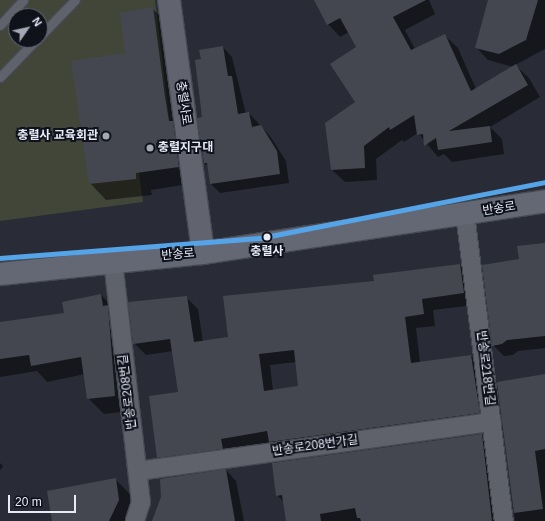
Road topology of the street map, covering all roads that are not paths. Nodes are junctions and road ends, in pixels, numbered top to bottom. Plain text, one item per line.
1 (23, 0) edge
2 (75, 0) edge
3 (169, 0) edge
4 (0, 25) edge
5 (48, 28) edge
6 (28, 48) edge
7 (0, 77) edge
8 (545, 201) edge
9 (465, 214) junction
10 (203, 253) junction
11 (113, 262) junction
12 (0, 274) edge
13 (492, 422) junction
14 (138, 471) junction
15 (135, 521) edge
16 (504, 521) edge

1 - 4 lane
2 - 5 lane
3 - 10 street, 충렬사로
6 - 7 lane
8 - 9 main road, 반송로
9 - 10 main road, 반송로
9 - 13 street, 반송로218번길
10 - 11 main road, 반송로
11 - 12 main road, 반송로
11 - 14 street, 반송로208번길
13 - 14 street, 반송로208번가길
13 - 16 street, 반송로218번길
14 - 15 street, 반송로208번길

